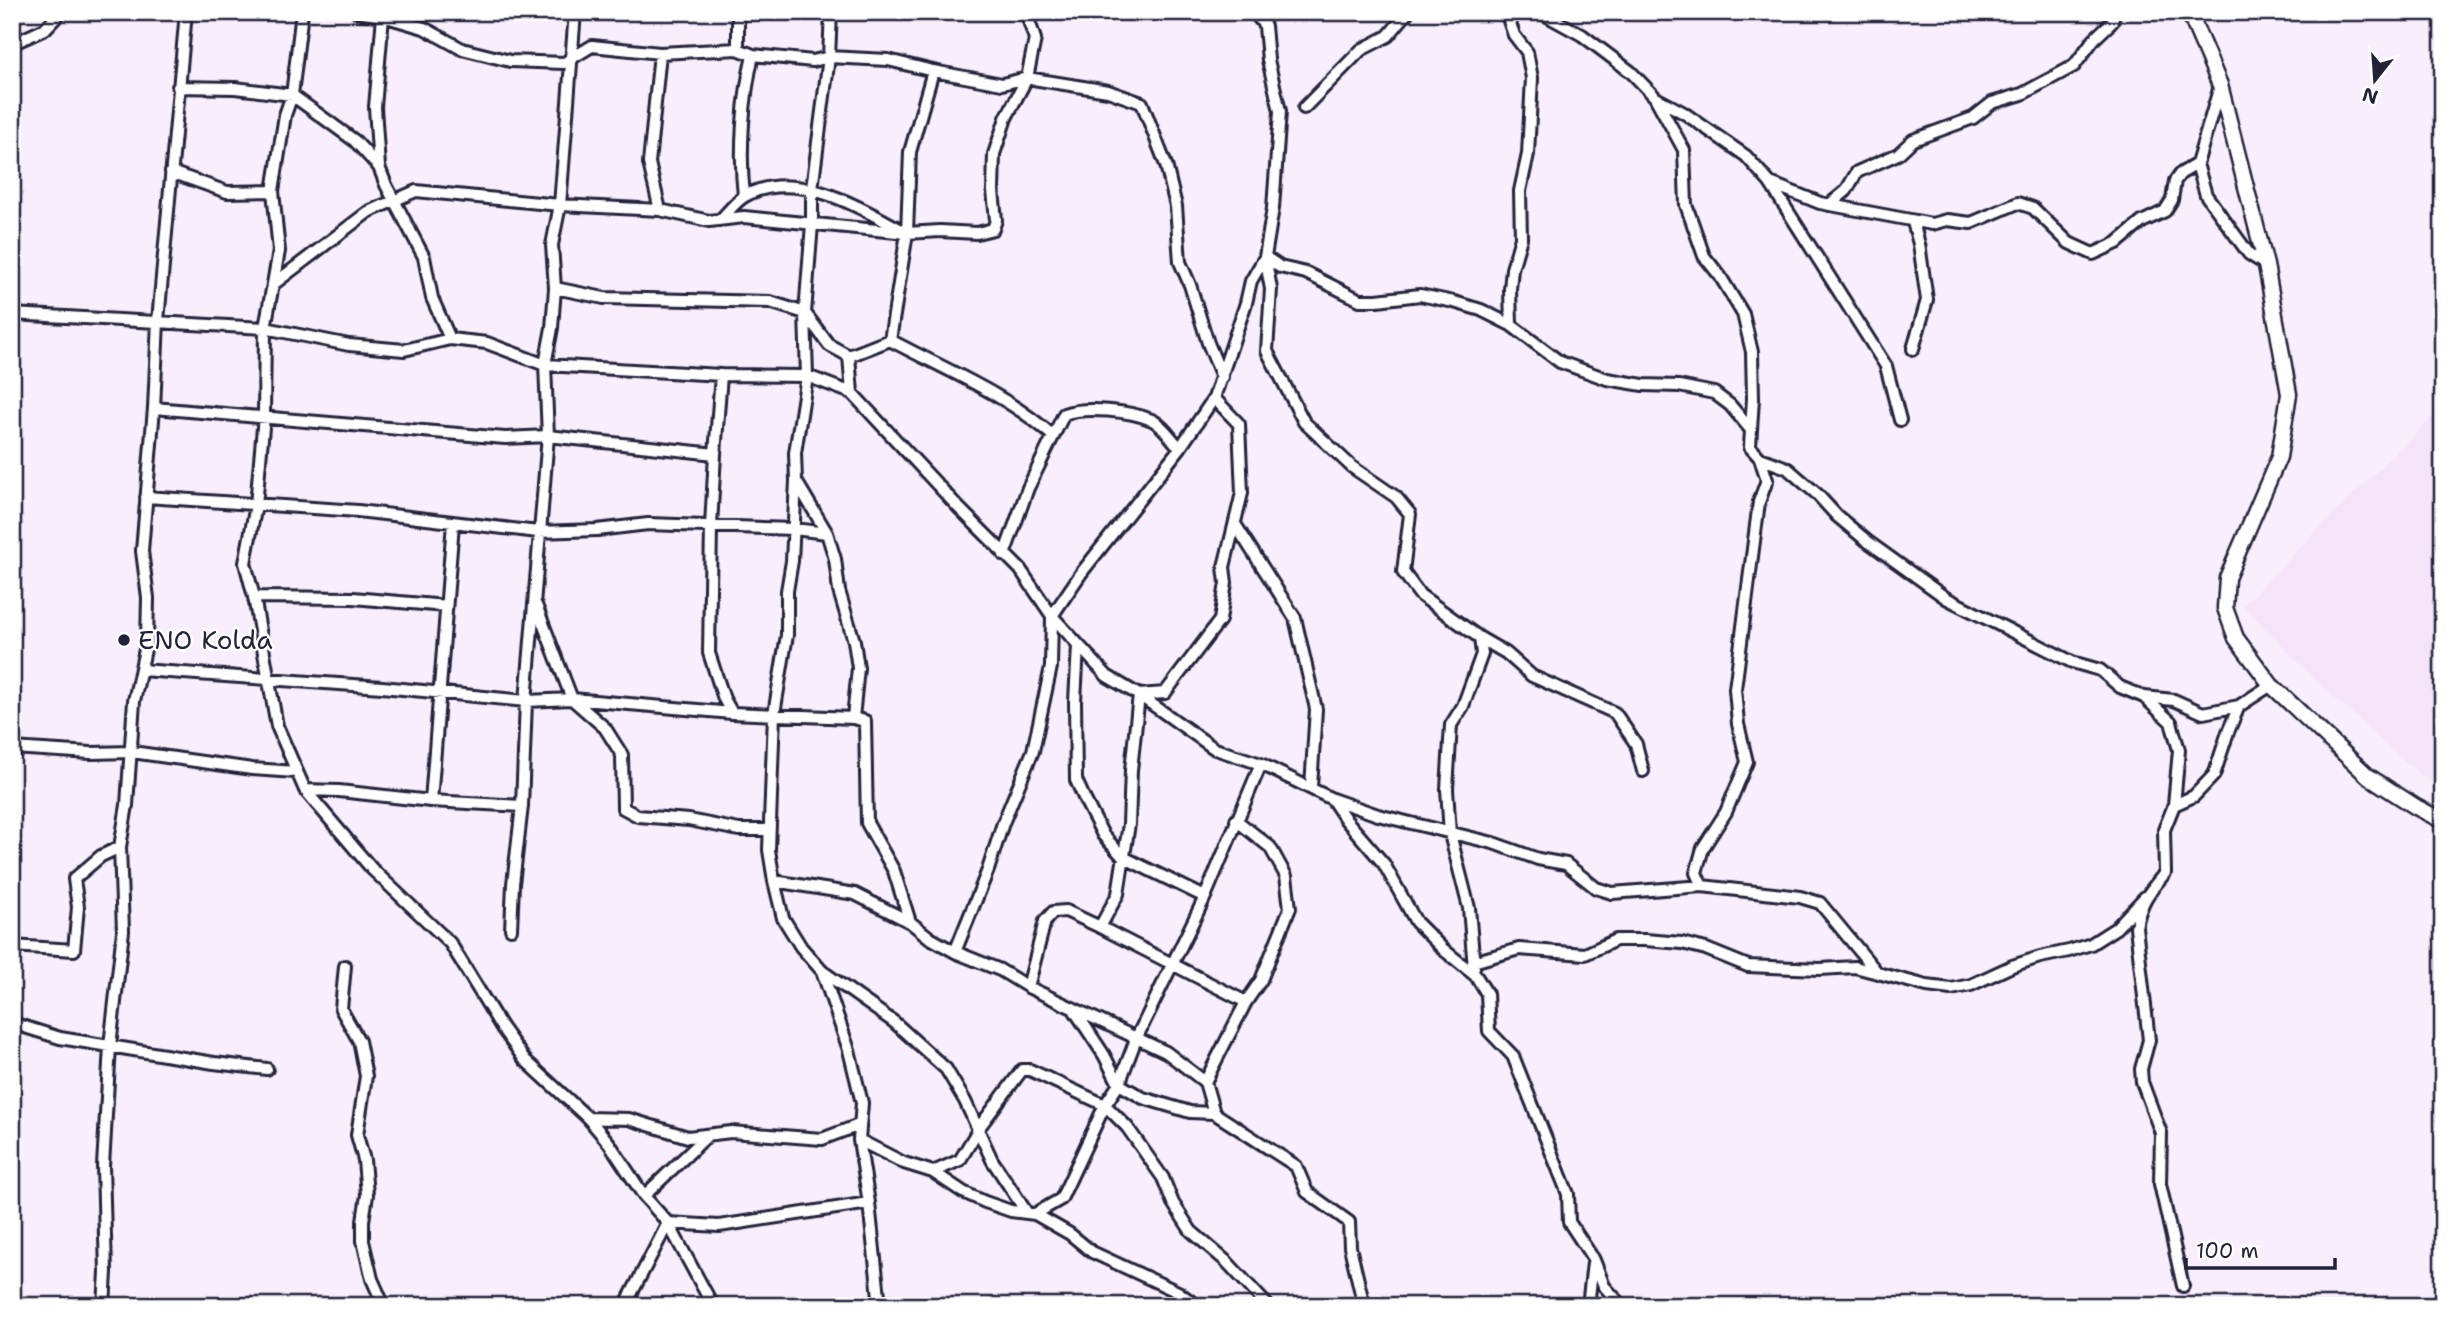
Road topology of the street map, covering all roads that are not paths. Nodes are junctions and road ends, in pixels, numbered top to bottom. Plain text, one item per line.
1 (61, 12) edge
2 (186, 12) edge
3 (302, 12) edge
4 (357, 12) edge
5 (575, 12) edge
6 (738, 12) edge
7 (831, 12) edge
8 (1026, 12) edge
9 (1254, 12) edge
10 (1408, 12) edge
11 (1506, 12) edge
12 (1540, 12) edge
13 (2114, 12) edge
14 (2189, 12) edge
15 (383, 16) junction
16 (12, 44) edge
17 (738, 49) junction
18 (660, 53) junction
19 (753, 55) junction
20 (572, 57) junction
21 (829, 57) junction
22 (933, 71) junction
23 (1027, 78) junction
24 (2220, 85) junction
25 (178, 87) junction
26 (292, 95) junction
27 (1656, 98) junction
28 (1304, 108) dead end
29 (2197, 164) junction
30 (379, 167) junction
31 (171, 172) junction
32 (1770, 183) junction
33 (812, 189) junction
34 (273, 191) junction
35 (744, 197) junction
36 (393, 199) junction
37 (560, 205) junction
38 (1829, 205) junction
39 (660, 210) junction
40 (722, 218) junction
41 (1913, 222) junction
42 (812, 224) junction
43 (907, 233) junction
44 (1265, 257) junction
45 (2266, 265) junction
46 (275, 284) junction
47 (555, 288) junction
48 (805, 313) junction
49 (12, 314) edge
50 (158, 321) junction
51 (1511, 325) junction
52 (265, 328) junction
53 (450, 339) junction
54 (890, 340) junction
55 (1913, 349) dead end
56 (849, 356) junction
57 (545, 365) junction
58 (720, 375) junction
59 (807, 376) junction
60 (1222, 377) junction
61 (852, 393) junction
62 (1214, 398) junction
63 (155, 408) junction
64 (264, 416) junction
65 (1900, 420) dead end
66 (1751, 430) junction
67 (1052, 435) junction
68 (548, 436) junction
69 (1180, 448) junction
70 (715, 454) junction
71 (1760, 458) junction
72 (796, 481) junction
73 (146, 497) junction
74 (256, 505) junction
75 (453, 523) junction
76 (1235, 524) junction
77 (711, 526) junction
78 (794, 529) junction
79 (538, 532) junction
80 (827, 533) junction
81 (1003, 555) junction
82 (254, 597) junction
83 (534, 599) junction
84 (446, 606) junction
85 (1052, 616) junction
86 (1480, 638) junction
87 (1077, 646) junction
88 (141, 670) junction
89 (267, 678) junction
90 (2270, 685) junction
91 (440, 692) junction
92 (1139, 695) junction
93 (2144, 696) junction
94 (572, 699) junction
95 (526, 701) junction
96 (2239, 706) junction
97 (732, 713) junction
98 (774, 714) junction
99 (853, 718) junction
100 (12, 748) edge
101 (132, 752) junction
102 (1261, 764) junction
103 (1643, 771) dead end
104 (296, 772) junction
105 (1311, 787) junction
106 (305, 790) junction
107 (1332, 799) junction
108 (431, 801) junction
109 (2174, 805) junction
110 (522, 806) junction
111 (1236, 820) junction
112 (2443, 821) edge
113 (769, 830) junction
114 (1450, 834) junction
115 (120, 847) junction
116 (1123, 857) junction
117 (774, 881) junction
118 (1702, 886) junction
119 (1205, 897) junction
120 (2145, 897) junction
121 (910, 922) junction
122 (1100, 927) junction
123 (511, 929) dead end
124 (12, 946) edge
125 (955, 952) junction
126 (1473, 962) junction
127 (1174, 964) junction
128 (345, 965) dead end
129 (822, 971) junction
130 (1876, 971) junction
131 (1476, 976) junction
132 (1028, 987) junction
133 (1246, 1002) junction
134 (1073, 1007) junction
135 (12, 1023) edge
136 (1136, 1039) junction
137 (110, 1046) junction
138 (267, 1069) dead end
139 (1205, 1082) junction
140 (1119, 1084) junction
141 (1105, 1105) junction
142 (1214, 1113) junction
143 (588, 1118) junction
144 (859, 1125) junction
145 (979, 1129) junction
146 (709, 1135) junction
147 (859, 1140) junction
148 (933, 1172) junction
149 (643, 1196) junction
150 (869, 1203) junction
151 (1031, 1213) junction
152 (668, 1223) junction
153 (1594, 1260) junction
154 (2183, 1286) dead end
155 (104, 1306) edge
156 (384, 1306) edge
157 (625, 1306) edge
158 (713, 1306) edge
159 (880, 1306) edge
160 (1197, 1306) edge
161 (1268, 1306) edge
162 (1364, 1306) edge
163 (1588, 1306) edge
164 (1622, 1306) edge

1 - 16 street
2 - 25 street
3 - 26 street
4 - 15 street
5 - 20 street
6 - 17 street
7 - 21 street
8 - 23 street
9 - 44 street
10 - 28 street
11 - 51 street
12 - 27 street
13 - 38 street
14 - 24 main road
15 - 20 street
15 - 30 street
17 - 18 street
17 - 19 street
18 - 20 street
18 - 39 street
19 - 21 street
19 - 35 street
20 - 37 street
21 - 22 street
21 - 33 street
22 - 23 street
22 - 43 street
23 - 43 street
23 - 60 street
24 - 29 street
24 - 45 main road
25 - 26 street
25 - 31 street
26 - 30 street
26 - 34 street
27 - 32 street
27 - 66 street
29 - 41 street
29 - 45 street
30 - 36 street
31 - 34 street
31 - 50 street
32 - 38 street
32 - 65 street
33 - 35 street
33 - 42 street
33 - 43 street
34 - 46 street
35 - 40 street
36 - 37 street
36 - 46 street
36 - 53 street
37 - 39 street
37 - 47 street
38 - 41 street
39 - 40 street
40 - 42 street
41 - 55 street
42 - 43 street
42 - 48 street
43 - 54 street
44 - 51 street
44 - 60 street
44 - 86 street
45 - 90 main road
46 - 52 street
47 - 48 street
47 - 57 street
48 - 56 street
48 - 59 street
49 - 50 street
50 - 52 street
50 - 63 street
51 - 66 street
52 - 53 street
52 - 64 street
53 - 57 street
54 - 56 street
54 - 67 street
56 - 61 street
57 - 58 street
57 - 68 street
58 - 59 street
58 - 70 street
59 - 61 street
59 - 72 street
60 - 62 street
61 - 81 street
62 - 69 street
62 - 76 street
63 - 64 street
63 - 73 street
64 - 68 street
64 - 74 street
66 - 71 street
67 - 69 street
67 - 81 street
68 - 70 street
68 - 79 street
69 - 85 street
70 - 77 street
71 - 93 street
71 - 118 street
72 - 78 street
72 - 80 street
73 - 74 street
73 - 88 street
74 - 75 street
74 - 82 street
75 - 79 street
75 - 84 street
76 - 92 street
76 - 105 street
77 - 78 street
77 - 79 street
77 - 97 street
78 - 80 street
78 - 98 street
79 - 83 street
80 - 99 street
81 - 85 street
82 - 84 street
82 - 89 street
83 - 94 street
83 - 95 street
84 - 91 street
85 - 87 street
85 - 125 street
86 - 103 street
86 - 114 street
87 - 92 street
87 - 116 street
88 - 89 street
88 - 101 street
89 - 91 street
89 - 104 street
90 - 96 street
90 - 112 main road
91 - 95 street
91 - 108 street
92 - 102 street
92 - 116 street
93 - 96 street
93 - 109 street
94 - 95 street
94 - 97 street
94 - 113 street
95 - 110 street
96 - 109 street
97 - 98 street
98 - 99 street
98 - 113 street
99 - 121 street
100 - 101 street
101 - 104 street
101 - 115 street
102 - 105 street
102 - 111 street
104 - 106 street
105 - 107 street
106 - 108 street
106 - 143 street
107 - 114 street
107 - 131 street
108 - 110 street
109 - 120 street
110 - 123 street
111 - 119 street
111 - 133 street
113 - 117 street
114 - 118 street
114 - 126 street
115 - 124 street
115 - 137 street
116 - 119 street
116 - 122 street
117 - 121 street
117 - 129 street
118 - 130 street
119 - 127 street
120 - 130 street
120 - 154 street
121 - 125 street
122 - 127 street
122 - 132 street
125 - 132 street
126 - 130 street
126 - 131 street
127 - 133 street
127 - 136 street
128 - 156 street
129 - 144 street
129 - 145 street
131 - 153 street
132 - 134 street
133 - 139 street
134 - 136 street
134 - 140 street
135 - 137 street
136 - 139 street
136 - 140 street
137 - 138 street
137 - 155 street
139 - 142 street
140 - 141 street
140 - 142 street
141 - 145 street
141 - 151 street
141 - 161 street
142 - 162 street
143 - 146 street
143 - 149 street
144 - 146 street
144 - 147 street
145 - 148 street
145 - 151 street
146 - 149 street
147 - 148 street
147 - 150 street
148 - 151 street
149 - 152 street
150 - 152 street
150 - 159 street
151 - 160 street
152 - 157 street
152 - 158 street
153 - 163 street
153 - 164 street

